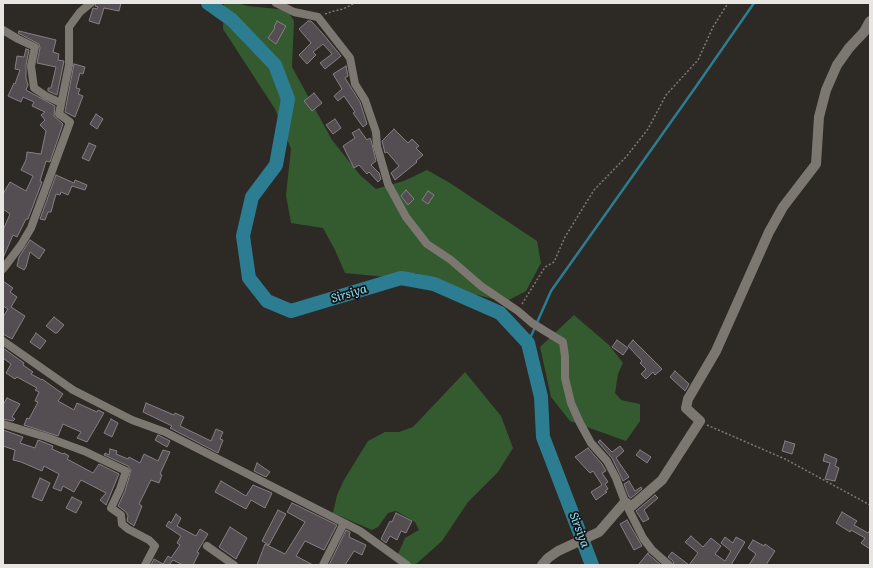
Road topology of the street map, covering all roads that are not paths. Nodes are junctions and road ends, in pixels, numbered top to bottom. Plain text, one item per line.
1 (91, 3) edge
2 (276, 3) edge
3 (870, 21) edge
4 (3, 30) edge
5 (61, 103) junction
6 (3, 269) edge
7 (3, 341) edge
8 (3, 424) edge
9 (625, 502) junction
10 (344, 523) junction
11 (207, 546) dead end
12 (145, 565) edge
13 (234, 565) edge
14 (323, 565) edge
15 (407, 565) edge
16 (542, 565) edge
17 (668, 565) edge

1 - 5 street
2 - 9 street
3 - 9 street
4 - 5 street
5 - 6 street
7 - 10 street
8 - 12 street
9 - 16 street
9 - 17 street
10 - 14 street
10 - 15 street
11 - 13 street

